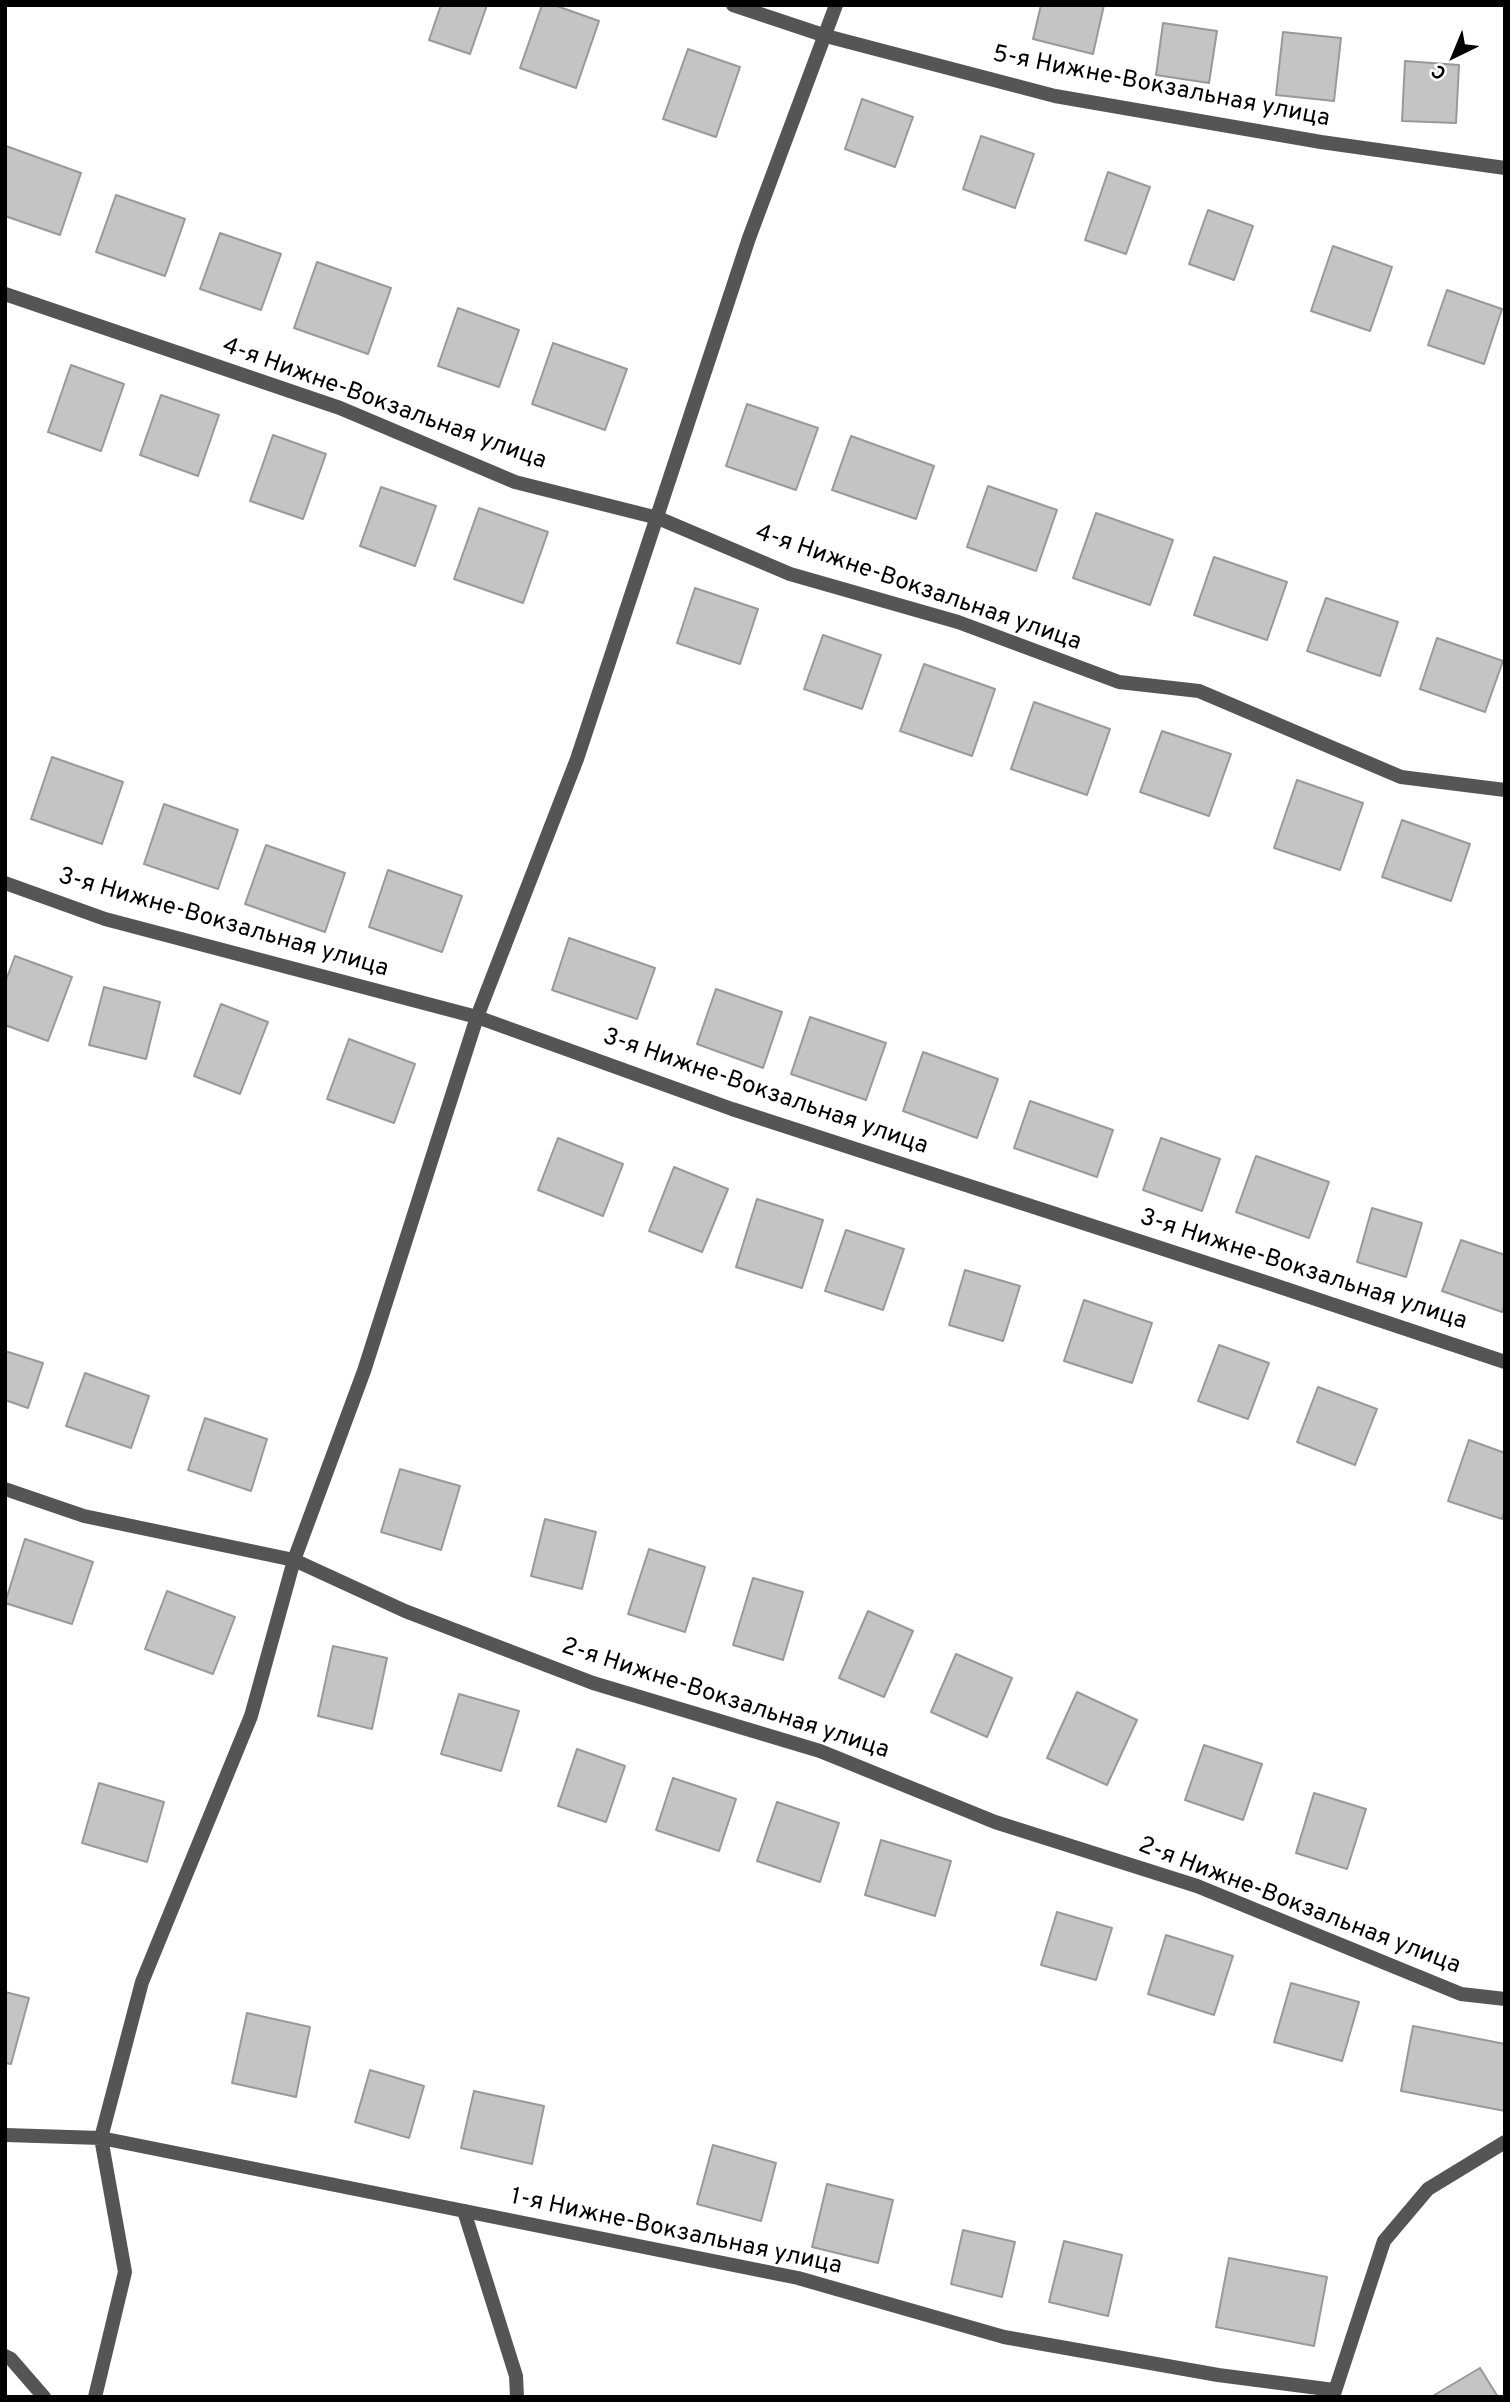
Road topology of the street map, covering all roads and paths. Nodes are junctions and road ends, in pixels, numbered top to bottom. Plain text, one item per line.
1 (733, 5) edge
2 (836, 5) edge
3 (826, 36) junction
4 (1505, 168) edge
5 (5, 294) edge
6 (658, 518) junction
7 (1505, 790) edge
8 (5, 883) edge
9 (477, 1017) junction
10 (1505, 1362) edge
11 (5, 1489) edge
12 (294, 1560) junction
13 (1505, 1999) edge
14 (5, 2135) edge
15 (101, 2138) junction
16 (1505, 2143) edge
17 (464, 2211) junction
18 (5, 2356) edge
19 (1334, 2393) edge
20 (44, 2397) edge
21 (95, 2397) edge
22 (517, 2397) edge

1 - 3 street, 5-я Нижне-Вокзальная улица
2 - 3 street
3 - 4 street, 5-я Нижне-Вокзальная улица
3 - 6 street
5 - 6 street, 4-я Нижне-Вокзальная улица
6 - 7 street, 4-я Нижне-Вокзальная улица
6 - 9 street
8 - 9 street, 3-я Нижне-Вокзальная улица
9 - 10 street, 3-я Нижне-Вокзальная улица
9 - 12 street
11 - 12 street, 2-я Нижне-Вокзальная улица
12 - 13 street, 2-я Нижне-Вокзальная улица
12 - 15 street
14 - 15 street, 1-я Нижне-Вокзальная улица
15 - 17 street, 1-я Нижне-Вокзальная улица
15 - 21 street
16 - 19 street
17 - 19 street, 1-я Нижне-Вокзальная улица
17 - 22 street
18 - 20 street

